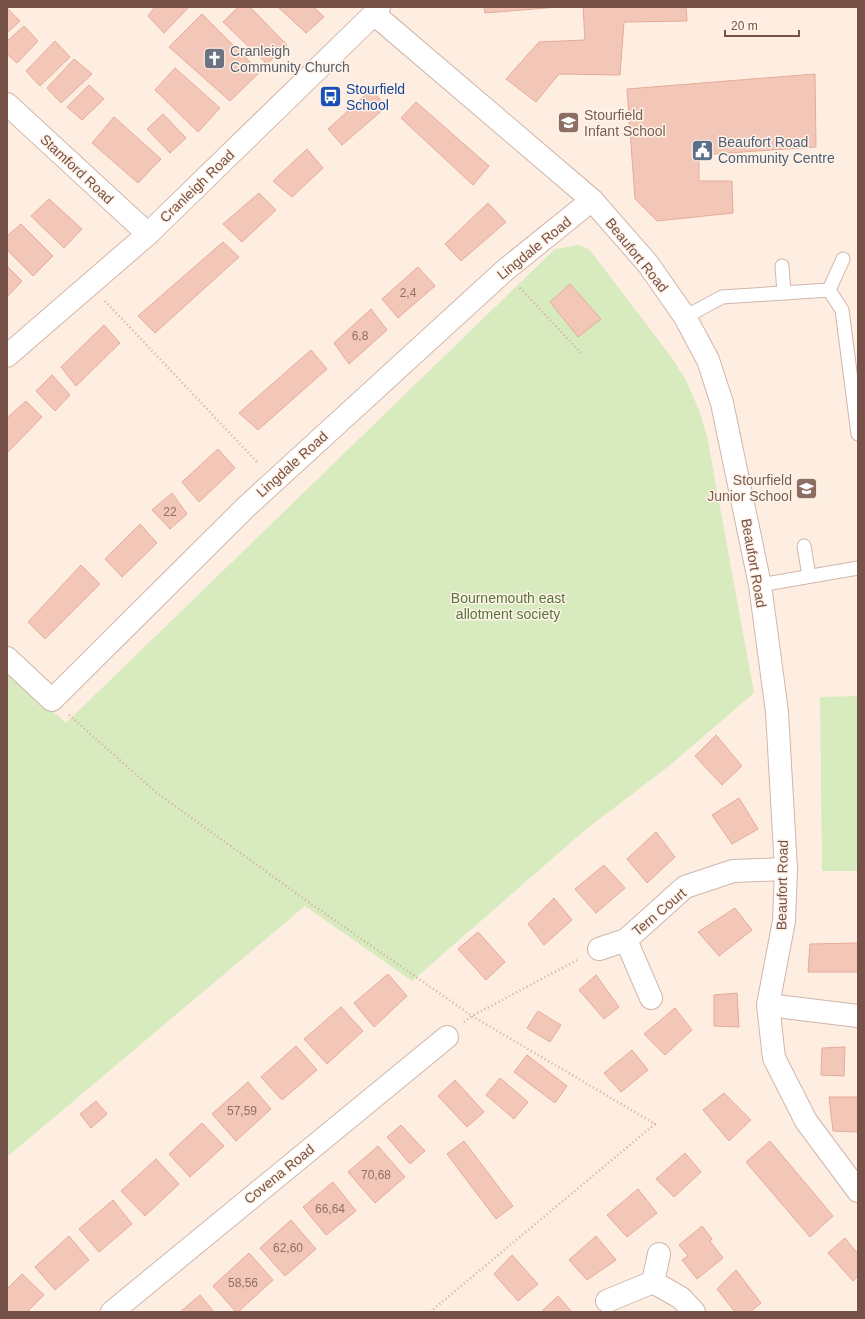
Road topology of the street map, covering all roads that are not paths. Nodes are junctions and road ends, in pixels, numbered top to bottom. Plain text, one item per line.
1 (373, 9) edge
2 (7, 104) edge
3 (592, 200) junction
4 (148, 234) junction
5 (843, 259) dead end
6 (782, 266) dead end
7 (829, 290) junction
8 (784, 293) junction
9 (685, 317) junction
10 (7, 356) edge
11 (858, 434) edge
12 (804, 546) dead end
13 (858, 568) edge
14 (809, 576) junction
15 (760, 585) junction
16 (7, 658) edge
17 (786, 869) junction
18 (626, 940) junction
19 (599, 949) road end
20 (651, 998) dead end
21 (768, 1005) junction
22 (858, 1016) edge
23 (447, 1037) road end
24 (858, 1191) edge
25 (659, 1254) dead end
26 (653, 1282) junction
27 (607, 1301) dead end
28 (112, 1312) edge
29 (694, 1312) edge

1 - 3 street, Beaufort Road
1 - 4 street, Cranleigh Road
2 - 4 street, Stamford Road
3 - 9 street, Beaufort Road
3 - 16 street, Lingdale Road
4 - 10 street, Cranleigh Road
5 - 7 lane
6 - 8 lane
7 - 8 lane
7 - 11 lane
8 - 9 lane
9 - 15 street, Beaufort Road
12 - 14 lane
13 - 14 lane
14 - 15 lane
15 - 17 street, Beaufort Road
17 - 18 street, Tern Court
17 - 21 street, Beaufort Road
18 - 19 street, Tern Court
18 - 20 street, Tern Court
21 - 22 street
21 - 24 street, Beaufort Road
23 - 28 street, Covena Road
25 - 26 street
26 - 27 street
26 - 29 street

